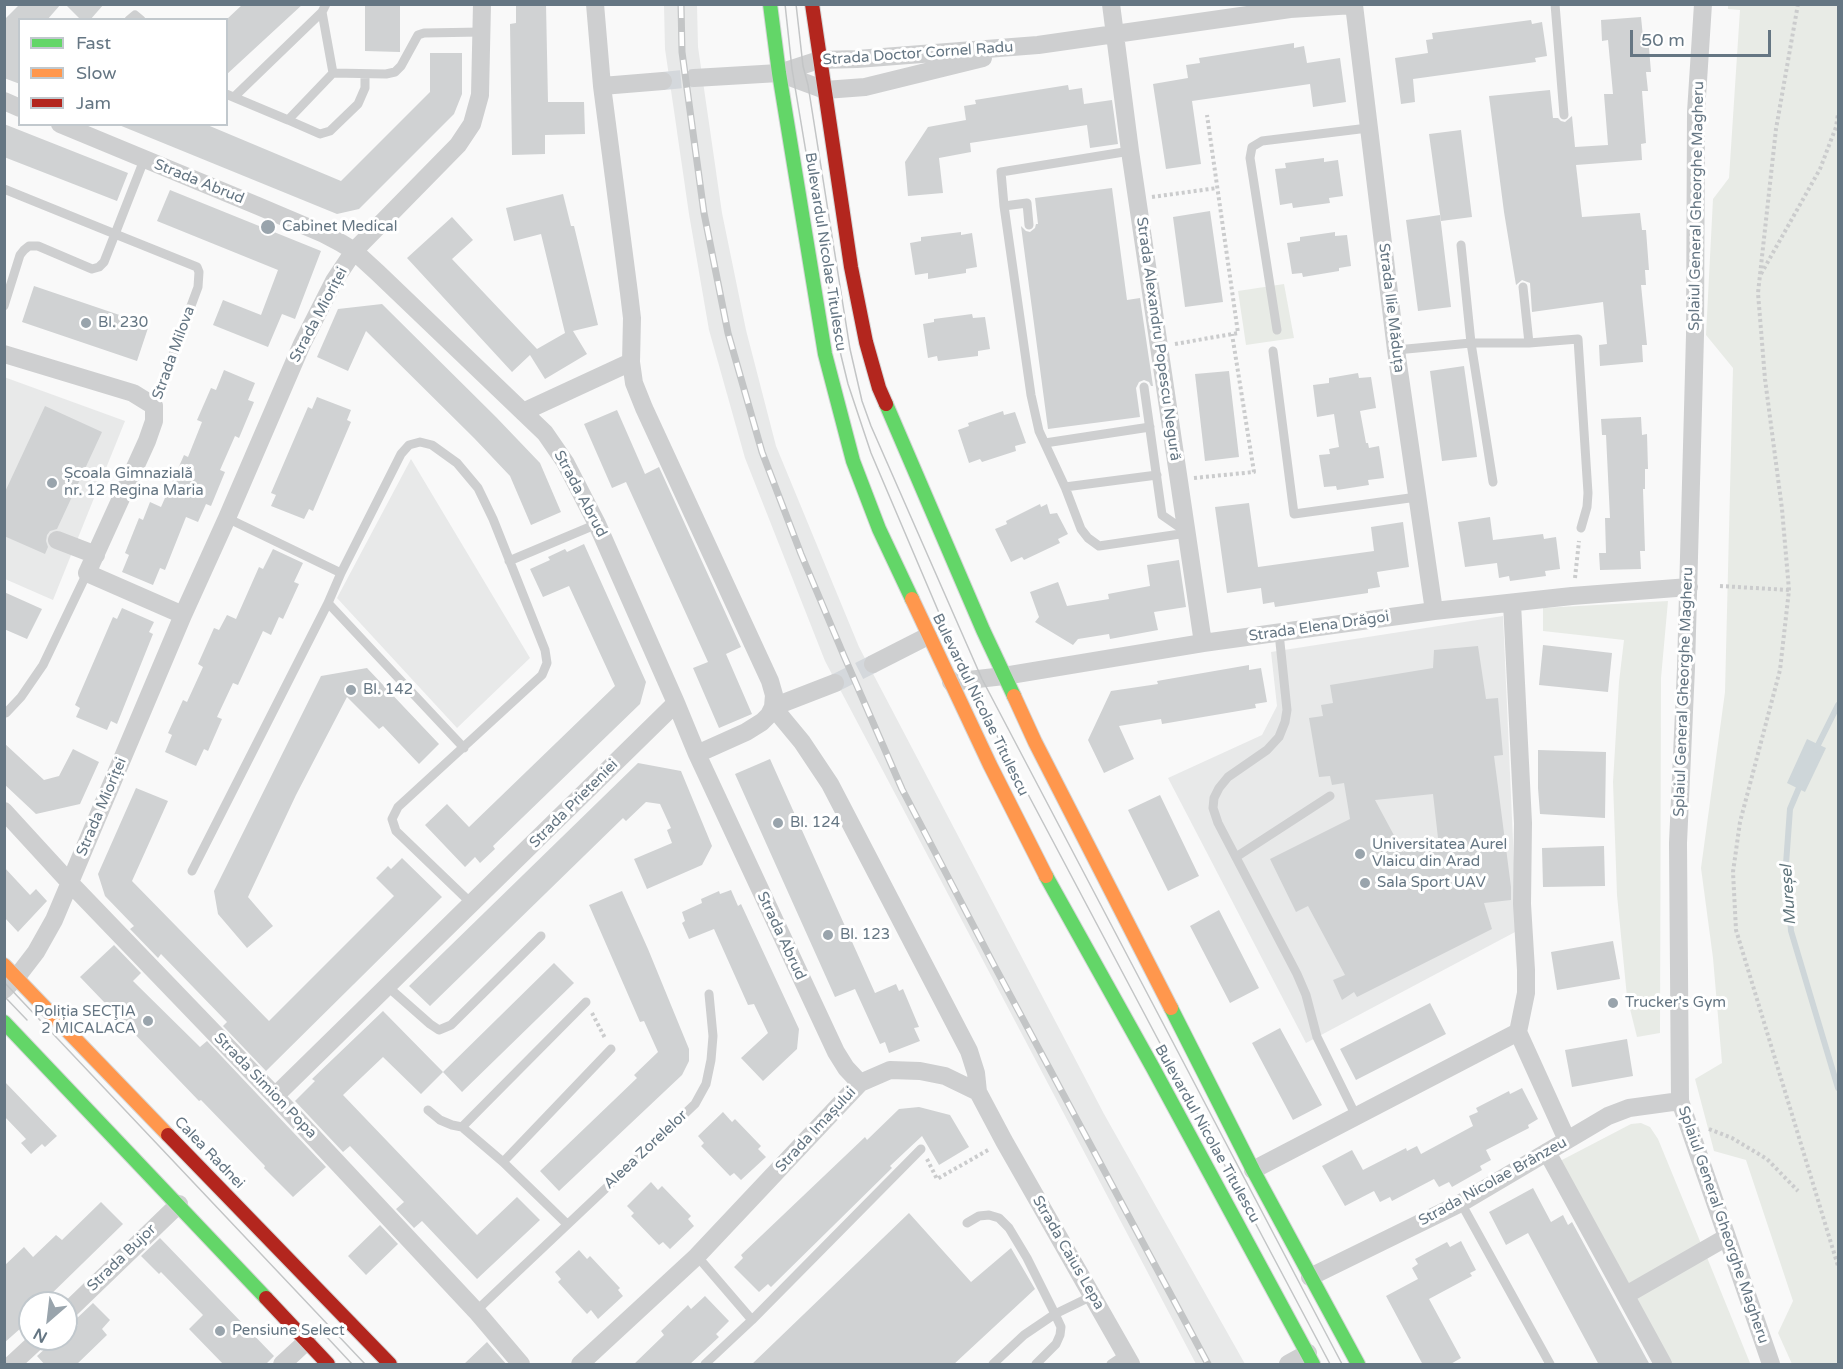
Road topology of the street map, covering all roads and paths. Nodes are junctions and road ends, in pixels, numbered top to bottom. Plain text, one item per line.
1 (482, 4) edge
2 (595, 4) edge
3 (770, 4) edge
4 (812, 4) edge
5 (1111, 4) edge
6 (1354, 4) edge
7 (1555, 4) edge
8 (1703, 4) edge
9 (1798, 4) edge
10 (1289, 7) edge
11 (324, 8) edge
12 (481, 32) junction
13 (1116, 33) junction
14 (1038, 45) junction
15 (819, 60) junction
16 (333, 73) junction
17 (779, 73) junction
18 (365, 75) junction
19 (694, 78) tunnel mouth
20 (663, 81) tunnel mouth
21 (602, 86) junction
22 (825, 90) junction
23 (230, 96) edge
24 (4, 101) edge
25 (18, 107) edge
26 (1839, 114) edge
27 (1207, 115) dead end
28 (1564, 115) dead end
29 (288, 120) junction
30 (65, 126) edge
31 (1368, 128) junction
32 (1130, 151) junction
33 (144, 160) junction
34 (1217, 188) junction
35 (4, 189) edge
36 (1137, 199) junction
37 (1004, 206) junction
38 (1029, 225) dead end
39 (115, 234) junction
40 (1461, 246) dead end
41 (354, 251) junction
42 (1759, 277) junction
43 (1523, 287) dead end
44 (4, 306) edge
45 (1277, 330) dead end
46 (1232, 334) junction
47 (1529, 343) junction
48 (1471, 344) junction
49 (1159, 347) junction
50 (1273, 351) dead end
51 (1396, 351) junction
52 (4, 354) edge
53 (631, 362) junction
54 (1144, 387) dead end
55 (154, 406) junction
56 (523, 412) junction
57 (1150, 427) junction
58 (1045, 443) junction
59 (1157, 475) junction
60 (1179, 479) junction
61 (1493, 482) dead end
62 (1065, 487) junction
63 (1418, 497) junction
64 (227, 518) junction
65 (597, 524) junction
66 (1581, 528) joint
67 (1186, 533) junction
68 (57, 540) dead end
69 (96, 555) junction
70 (509, 561) junction
71 (87, 573) junction
72 (341, 573) junction
73 (1720, 586) dead end
74 (1689, 587) junction
75 (1789, 590) junction
76 (1572, 596) junction
77 (328, 603) junction
78 (1512, 603) junction
79 (1434, 611) junction
80 (183, 615) junction
81 (1279, 633) junction
82 (928, 636) junction
83 (1203, 643) junction
84 (873, 664) tunnel mouth
85 (1004, 676) junction
86 (951, 682) junction
87 (835, 683) tunnel mouth
88 (676, 703) junction
89 (774, 707) junction
90 (6, 713) edge
91 (464, 748) junction
92 (697, 754) junction
93 (1330, 796) dead end
94 (4, 811) edge
95 (1236, 857) junction
96 (192, 871) dead end
97 (70, 883) junction
98 (472, 904) junction
99 (541, 936) dead end
100 (8, 978) edge
101 (388, 987) junction
102 (709, 994) dead end
103 (586, 1002) joint
104 (4, 1022) edge
105 (1518, 1032) junction
106 (611, 1049) joint
107 (860, 1083) junction
108 (978, 1092) junction
109 (275, 1096) junction
110 (1680, 1101) junction
111 (428, 1110) dead end
112 (1356, 1116) junction
113 (462, 1127) junction
114 (1703, 1127) dead end
115 (1567, 1140) junction
116 (1004, 1141) junction
117 (921, 1149) joint
118 (1547, 1152) junction
119 (503, 1162) junction
120 (1253, 1170) junction
121 (1798, 1191) dead end
122 (1461, 1203) junction
123 (178, 1204) junction
124 (967, 1223) dead end
125 (567, 1224) junction
126 (1726, 1237) junction
127 (698, 1256) junction
128 (1839, 1266) edge
129 (1310, 1277) junction
130 (1626, 1295) junction
131 (1092, 1296) junction
132 (78, 1301) edge
133 (476, 1311) junction
134 (1055, 1314) junction
135 (752, 1320) junction
136 (306, 1341) junction
137 (27, 1351) edge
138 (1310, 1359) edge
139 (1122, 1361) edge
140 (12, 1365) edge
141 (282, 1365) edge
142 (328, 1365) edge
143 (390, 1365) edge
144 (521, 1365) edge
145 (580, 1365) edge
146 (705, 1365) edge
147 (993, 1365) edge
148 (1036, 1365) edge
149 (1288, 1365) edge
150 (1358, 1365) edge
151 (1550, 1365) edge
152 (1664, 1365) edge
153 (1771, 1365) edge

1 - 12 street, Strada Mioriței
2 - 21 street
3 - 17 main road, Bulevardul Nicolae Titulescu
4 - 15 main road, Bulevardul Nicolae Titulescu
5 - 13 street, Strada Alexandru Popescu Negură
6 - 10 street, Strada Doctor Cornel Radu
6 - 31 street, Strada Ilie Măduța
7 - 28 lane
8 - 74 street, Splaiul General Gheorghe Magheru
9 - 42 path
10 - 13 street, Strada Doctor Cornel Radu
11 - 16 lane
11 - 23 lane
12 - 18 lane
12 - 41 street, Strada Mioriței
13 - 14 street, Strada Doctor Cornel Radu
13 - 32 street, Strada Alexandru Popescu Negură
14 - 15 street, Strada Doctor Cornel Radu
14 - 22 street, Strada Doctor Cornel Radu
15 - 17 street, Strada Doctor Cornel Radu
15 - 22 main road, Bulevardul Nicolae Titulescu
16 - 18 lane
16 - 29 lane
17 - 19 street
17 - 22 street, Strada Doctor Cornel Radu
17 - 82 main road, Bulevardul Nicolae Titulescu
18 - 29 lane
20 - 21 street
21 - 53 street
22 - 85 main road, Bulevardul Nicolae Titulescu
23 - 29 lane
24 - 25 street
26 - 42 path
27 - 34 path
30 - 33 street, Strada Abrud
31 - 45 lane
31 - 51 street, Strada Ilie Măduța
32 - 36 street, Strada Alexandru Popescu Negură
32 - 37 lane
33 - 39 lane
33 - 41 street, Strada Abrud
34 - 36 path
34 - 46 path
35 - 39 lane, Strada Milova
36 - 49 street, Strada Alexandru Popescu Negură
37 - 38 lane
37 - 58 lane
39 - 44 lane
39 - 55 lane, Strada Milova
40 - 48 lane
41 - 56 street, Strada Abrud
41 - 64 street, Strada Mioriței
42 - 75 path
43 - 47 lane
46 - 49 path
46 - 60 path
47 - 48 lane
47 - 66 lane
48 - 51 lane
48 - 61 lane
49 - 60 street, Strada Alexandru Popescu Negură
50 - 63 lane
51 - 63 street, Strada Ilie Măduța
52 - 55 street, Strada Milova
53 - 56 street
53 - 89 street
54 - 57 lane
55 - 69 street
56 - 65 street, Strada Abrud
57 - 58 lane
57 - 59 lane
58 - 62 lane
59 - 62 lane
59 - 67 lane
60 - 67 street, Strada Alexandru Popescu Negură
62 - 67 lane
63 - 79 street, Strada Ilie Măduța
64 - 72 lane
64 - 80 street, Strada Mioriței
65 - 70 lane
65 - 88 street, Strada Abrud
66 - 76 path
67 - 83 street, Strada Alexandru Popescu Negură
68 - 69 street
69 - 71 street
70 - 72 lane
70 - 91 lane
71 - 80 street
71 - 90 lane
72 - 77 lane
73 - 75 path
74 - 76 street, Strada Elena Drăgoi
74 - 110 street, Splaiul General Gheorghe Magheru
75 - 128 path
76 - 78 street, Strada Elena Drăgoi
77 - 91 lane
77 - 96 lane
78 - 79 street, Strada Elena Drăgoi
78 - 105 street
79 - 81 street, Strada Elena Drăgoi
80 - 97 street, Strada Mioriței
81 - 83 street, Strada Elena Drăgoi
81 - 95 lane
82 - 84 street
82 - 86 main road, Bulevardul Nicolae Titulescu
83 - 85 street, Strada Elena Drăgoi
85 - 86 street, Strada Elena Drăgoi
85 - 120 main road, Bulevardul Nicolae Titulescu
86 - 138 main road, Bulevardul Nicolae Titulescu
87 - 89 street
88 - 92 street, Strada Abrud
88 - 98 street, Strada Prieteniei
89 - 92 street
89 - 108 street
91 - 98 lane
92 - 107 street, Strada Abrud
93 - 95 lane
94 - 97 street, Strada Simion Popa
95 - 112 lane
97 - 100 street, Strada Mioriței
97 - 109 street, Strada Simion Popa
98 - 101 street, Strada Prieteniei
99 - 101 lane
100 - 143 main road, Calea Radnei
101 - 109 street, Strada Prieteniei
102 - 125 lane, Aleea Zorelelor
103 - 106 path
103 - 113 lane
104 - 123 main road
105 - 112 street
105 - 115 street
106 - 119 lane
107 - 108 street, Strada Imașului
107 - 127 street, Strada Imașului
108 - 116 street
109 - 133 street, Strada Simion Popa
110 - 115 street, Strada Nicolae Brânzeu
110 - 126 street, Splaiul General Gheorghe Magheru
111 - 113 lane
112 - 120 street
113 - 119 lane
114 - 121 path
115 - 118 street, Strada Nicolae Brânzeu
116 - 117 path
116 - 131 street, Strada Caius Lepa
117 - 135 lane
118 - 122 street, Strada Nicolae Brânzeu
118 - 130 street
119 - 125 lane
120 - 129 main road, Bulevardul Nicolae Titulescu
122 - 129 street, Strada Nicolae Brânzeu
122 - 151 lane
123 - 132 street, Strada Bujor
123 - 136 main road
124 - 134 lane
125 - 133 lane, Aleea Zorelelor
126 - 130 street
126 - 153 street, Splaiul General Gheorghe Magheru
127 - 135 lane
127 - 145 street, Strada Imașului
129 - 150 main road, Bulevardul Nicolae Titulescu
130 - 152 street
131 - 134 lane
131 - 139 street, Strada Caius Lepa
133 - 144 street, Strada Simion Popa
134 - 147 lane
134 - 148 lane
135 - 146 lane
136 - 141 street
136 - 142 main road
137 - 140 street
138 - 149 street

